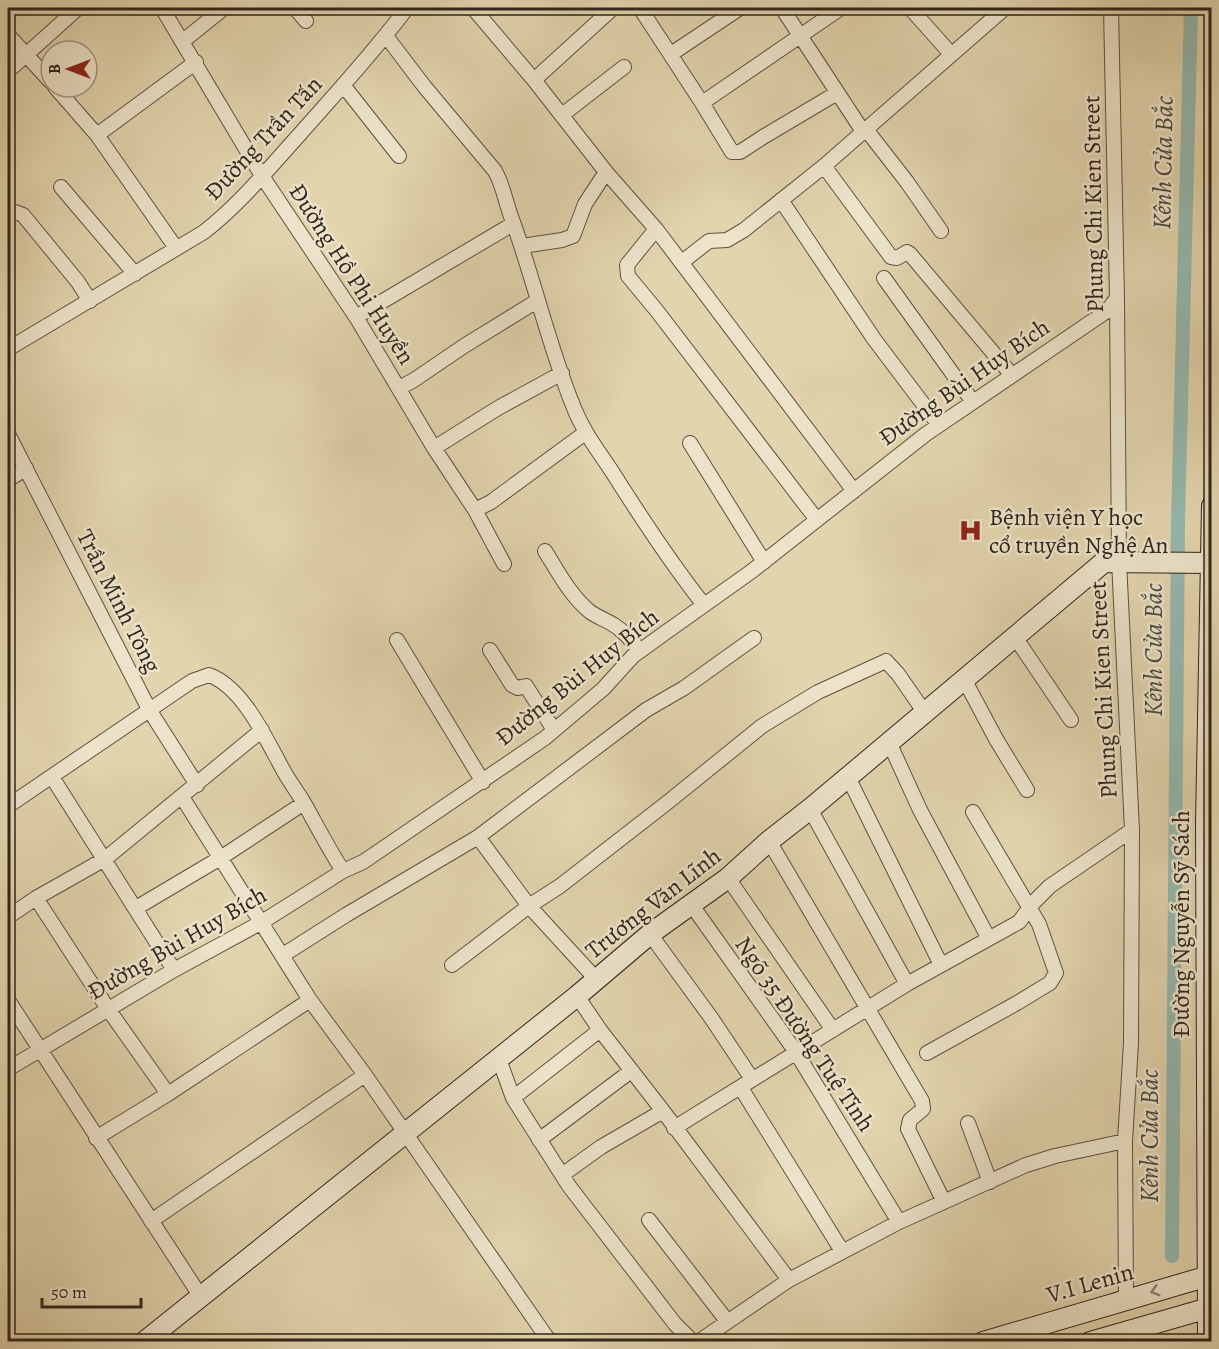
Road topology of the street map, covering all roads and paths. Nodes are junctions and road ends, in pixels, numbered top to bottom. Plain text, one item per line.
1 (78, 8) edge
2 (162, 8) edge
3 (224, 8) edge
4 (295, 8) edge
5 (407, 8) edge
6 (473, 8) edge
7 (613, 8) edge
8 (640, 8) edge
9 (740, 8) edge
10 (782, 8) edge
11 (841, 8) edge
12 (910, 8) edge
13 (1005, 8) edge
14 (1111, 8) edge
15 (306, 21) dead end
16 (8, 35) edge
17 (386, 36) junction
18 (801, 36) junction
19 (183, 41) junction
20 (26, 54) junction
21 (671, 54) junction
22 (951, 54) junction
23 (196, 62) junction
24 (624, 67) dead end
25 (39, 69) edge
26 (8, 71) edge
27 (534, 80) junction
28 (343, 85) junction
29 (837, 93) junction
30 (66, 99) edge
31 (702, 103) junction
32 (562, 115) junction
33 (863, 129) junction
34 (97, 135) junction
35 (399, 156) dead end
36 (824, 166) junction
37 (606, 172) junction
38 (262, 176) junction
39 (61, 187) dead end
40 (781, 200) junction
41 (8, 213) edge
42 (513, 224) junction
43 (656, 229) junction
44 (941, 231) dead end
45 (522, 246) junction
46 (176, 248) junction
47 (682, 262) junction
48 (135, 274) junction
49 (884, 278) dead end
50 (1117, 298) junction
51 (90, 301) junction
52 (537, 301) junction
53 (356, 317) junction
54 (8, 349) edge
55 (562, 374) junction
56 (1011, 374) junction
57 (399, 388) junction
58 (973, 402) junction
59 (939, 425) junction
60 (585, 433) junction
61 (8, 435) edge
62 (690, 443) dead end
63 (434, 448) junction
64 (26, 468) junction
65 (8, 480) edge
66 (854, 492) junction
67 (1212, 506) edge
68 (476, 510) junction
69 (817, 520) junction
70 (545, 551) dead end
71 (1119, 561) junction
72 (764, 562) junction
73 (1207, 563) edge
74 (504, 564) dead end
75 (704, 605) junction
76 (1015, 637) junction
77 (754, 638) dead end
78 (397, 640) dead end
79 (490, 650) dead end
80 (640, 651) junction
81 (1209, 676) edge
82 (964, 679) junction
83 (150, 711) junction
84 (925, 712) junction
85 (1071, 720) dead end
86 (262, 730) junction
87 (554, 730) junction
88 (889, 742) junction
89 (52, 777) junction
90 (848, 777) junction
91 (483, 782) junction
92 (197, 785) junction
93 (1027, 790) dead end
94 (182, 797) junction
95 (303, 803) junction
96 (8, 806) edge
97 (810, 809) junction
98 (973, 812) dead end
99 (1209, 823) edge
100 (1132, 830) junction
101 (478, 837) junction
102 (769, 841) junction
103 (222, 857) junction
104 (105, 859) junction
105 (343, 871) junction
106 (728, 878) junction
107 (36, 898) junction
108 (691, 904) junction
109 (529, 906) junction
110 (136, 908) junction
111 (1029, 908) junction
112 (8, 917) edge
113 (262, 922) junction
114 (651, 934) junction
115 (988, 938) junction
116 (283, 955) junction
117 (452, 964) dead end
118 (941, 965) junction
119 (174, 970) junction
120 (596, 979) junction
121 (907, 984) junction
122 (578, 996) junction
123 (8, 1000) edge
124 (310, 1000) junction
125 (868, 1007) junction
126 (108, 1009) junction
127 (600, 1030) junction
128 (833, 1030) junction
129 (41, 1050) junction
130 (796, 1052) junction
131 (927, 1053) dead end
132 (499, 1059) junction
133 (8, 1069) edge
134 (631, 1071) junction
135 (365, 1075) junction
136 (746, 1083) junction
137 (168, 1094) junction
138 (513, 1098) junction
139 (663, 1111) junction
140 (968, 1123) dead end
141 (1209, 1125) edge
142 (674, 1128) junction
143 (405, 1134) junction
144 (96, 1138) junction
145 (539, 1140) junction
146 (1125, 1141) junction
147 (562, 1175) junction
148 (990, 1182) junction
149 (944, 1202) junction
150 (649, 1220) dead end
151 (151, 1221) junction
152 (899, 1222) junction
153 (842, 1251) junction
154 (1210, 1275) edge
155 (789, 1280) junction
156 (201, 1297) junction
157 (1126, 1299) junction
158 (1210, 1308) edge
159 (727, 1321) junction
160 (1123, 1337) edge
161 (144, 1341) edge
162 (550, 1341) edge
163 (693, 1341) edge
164 (698, 1341) edge
165 (983, 1341) edge
166 (1090, 1341) edge
167 (1208, 1341) edge

1 - 20 street
2 - 19 street, Đường Hồ Phi Huyền
3 - 19 street
4 - 15 street
5 - 17 street, Đường Trần Tấn
6 - 27 street
7 - 27 street
8 - 21 street
9 - 21 street
10 - 18 street
11 - 18 street
12 - 22 street
13 - 22 street
14 - 50 street, Phung Chi Kien Street
16 - 20 street
17 - 28 street, Đường Trần Tấn
17 - 42 street
18 - 29 street
18 - 31 street
19 - 23 street, Đường Hồ Phi Huyền
20 - 25 street
20 - 26 street
21 - 31 street
22 - 33 street
23 - 34 street
23 - 38 street, Đường Hồ Phi Huyền
24 - 32 street
27 - 32 street
28 - 35 street
28 - 38 street, Đường Trần Tấn
29 - 31 street
29 - 33 street
30 - 34 street
32 - 37 street
33 - 36 street
33 - 44 street
34 - 46 street
36 - 40 street
36 - 56 street
37 - 43 street
37 - 45 street
38 - 46 street, Đường Trần Tấn
38 - 53 street, Đường Hồ Phi Huyền
39 - 48 street
40 - 47 street
40 - 59 street
41 - 51 street
42 - 45 street
42 - 53 street
43 - 47 street
43 - 69 street
45 - 52 street
46 - 48 street, Đường Trần Tấn
47 - 66 street
48 - 51 street, Đường Trần Tấn
49 - 58 street
50 - 56 street, Đường Bùi Huy Bích
50 - 71 street, Phung Chi Kien Street
51 - 54 street, Đường Trần Tấn
52 - 55 street
52 - 57 street
53 - 57 street, Đường Hồ Phi Huyền
55 - 60 street
55 - 63 street
56 - 58 street, Đường Bùi Huy Bích
57 - 63 street, Đường Hồ Phi Huyền
58 - 59 street, Đường Bùi Huy Bích
59 - 66 street, Đường Bùi Huy Bích
60 - 68 street
60 - 75 street
61 - 64 street, Trần Minh Tông
62 - 72 street
63 - 68 street, Đường Hồ Phi Huyền
64 - 65 street
64 - 83 street, Trần Minh Tông
66 - 69 street, Đường Bùi Huy Bích
67 - 73 street, Đường Nguyễn Sỹ Sách
68 - 74 street, Đường Hồ Phi Huyền
69 - 72 street, Đường Bùi Huy Bích
70 - 80 street
71 - 73 street, Trương Văn Lĩnh
71 - 76 street, Trương Văn Lĩnh
71 - 100 street, Phung Chi Kien Street
72 - 75 street, Đường Bùi Huy Bích
73 - 81 street, Đường Nguyễn Sỹ Sách
75 - 80 street, Đường Bùi Huy Bích
76 - 82 street, Trương Văn Lĩnh
76 - 85 street
77 - 101 street
78 - 91 street
79 - 87 street
80 - 87 street, Đường Bùi Huy Bích
81 - 99 street, Đường Nguyễn Sỹ Sách
82 - 84 street, Trương Văn Lĩnh
82 - 93 street
83 - 86 street
83 - 89 street
83 - 92 street, Trần Minh Tông
84 - 88 street, Trương Văn Lĩnh
84 - 109 street
86 - 92 street
86 - 95 street
87 - 91 street, Đường Bùi Huy Bích
88 - 90 street, Trương Văn Lĩnh
88 - 115 street
89 - 96 street
89 - 104 street
90 - 97 street, Trương Văn Lĩnh
90 - 118 street
91 - 105 street, Đường Bùi Huy Bích
92 - 94 street
94 - 103 street
94 - 104 street
95 - 103 street
95 - 105 street
97 - 102 street, Trương Văn Lĩnh
97 - 121 street
98 - 111 street
99 - 141 street, Đường Nguyễn Sỹ Sách
100 - 111 street
100 - 146 street, Phung Chi Kien Street
101 - 109 street
101 - 116 street
102 - 106 street, Trương Văn Lĩnh
102 - 125 street
103 - 110 street
103 - 113 street
104 - 107 street
104 - 110 street
105 - 113 street, Đường Bùi Huy Bích
106 - 108 street, Trương Văn Lĩnh
106 - 128 street
107 - 112 street
107 - 126 street
108 - 114 street, Trương Văn Lĩnh
108 - 130 street, Ngõ 35 Đường Tuệ Tĩnh
109 - 117 street
109 - 120 street
110 - 119 street
111 - 115 street
111 - 131 street
113 - 116 street
113 - 119 street, Đường Bùi Huy Bích
114 - 120 street, Trương Văn Lĩnh
114 - 136 street
115 - 118 street
116 - 124 street
118 - 121 street
119 - 126 street, Đường Bùi Huy Bích
120 - 122 street, Trương Văn Lĩnh
121 - 125 street
122 - 127 street
122 - 132 street, Trương Văn Lĩnh
123 - 129 street
124 - 135 street
124 - 137 street
125 - 128 street
125 - 149 street
126 - 129 street, Đường Bùi Huy Bích
126 - 137 street
127 - 134 street
127 - 138 street
128 - 130 street
129 - 133 street, Đường Bùi Huy Bích
129 - 144 street
130 - 136 street
130 - 152 street, Ngõ 35 Đường Tuệ Tĩnh
132 - 138 street
132 - 143 street, Trương Văn Lĩnh
134 - 139 street
134 - 145 street
135 - 143 street
135 - 151 street
136 - 142 street
136 - 153 street
137 - 144 street
138 - 145 street
139 - 142 street
139 - 147 street
140 - 148 street
141 - 154 street, Đường Nguyễn Sỹ Sách
142 - 155 street
143 - 156 street, Trương Văn Lĩnh
143 - 162 street
144 - 151 street
145 - 147 street
146 - 148 street
146 - 157 street, Phung Chi Kien Street
147 - 163 street
148 - 149 street
149 - 152 street
150 - 159 street
151 - 156 street
152 - 153 street
153 - 155 street
154 -> 157 street, V.I Lenin
154 - 158 street, Đường Nguyễn Sỹ Sách
155 - 159 street
156 - 161 street, Trương Văn Lĩnh
157 - 165 street, V.I Lenin
158 - 160 street
158 - 167 street, Đường Nguyễn Sỹ Sách
159 - 164 street
160 - 166 street

